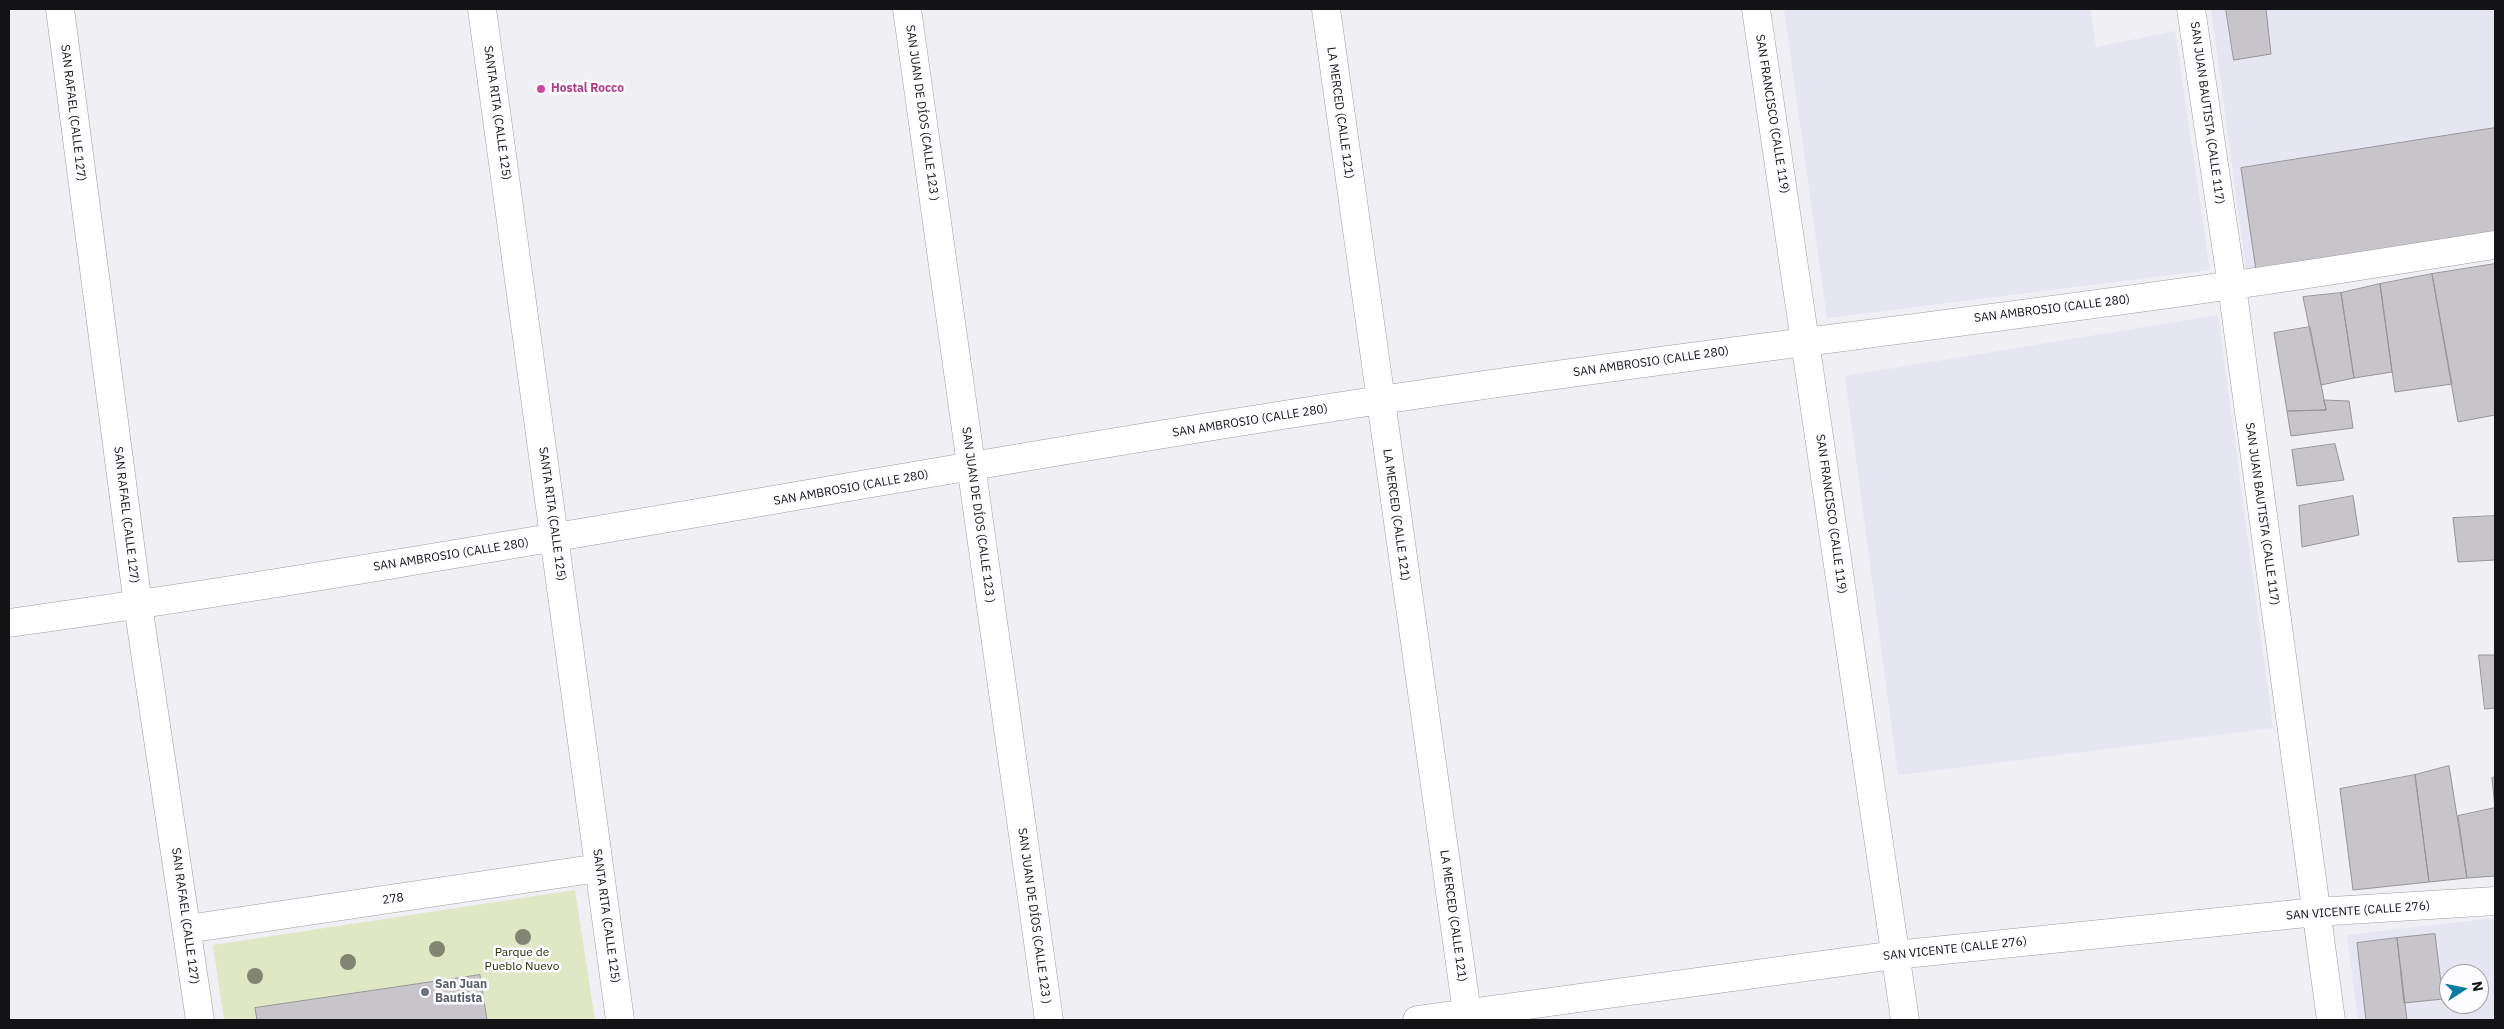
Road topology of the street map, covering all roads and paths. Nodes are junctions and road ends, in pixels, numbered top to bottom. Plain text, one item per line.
1 (60, 9) edge
2 (482, 9) edge
3 (907, 9) edge
4 (1326, 9) edge
5 (1756, 9) edge
6 (2191, 9) edge
7 (2495, 245) edge
8 (2232, 286) junction
9 (1806, 340) junction
10 (1380, 400) junction
11 (971, 468) junction
12 (555, 539) junction
13 (138, 605) junction
14 (9, 623) edge
15 (599, 868) junction
16 (2495, 900) edge
17 (2316, 912) junction
18 (187, 929) junction
19 (1895, 955) junction
20 (1467, 1017) edge
21 (200, 1020) edge
22 (620, 1020) edge
23 (1049, 1020) edge
24 (1417, 1020) edge
25 (1905, 1020) edge
26 (2331, 1020) edge

1 - 13 street, SAN RAFAEL (CALLE 127)
2 - 12 street, SANTA RITA (CALLE 125)
3 - 11 street, SAN JUAN DE DÍOS (CALLE 123 )
4 - 10 street, LA MERCED (CALLE 121)
5 - 9 street, SAN FRANCISCO (CALLE 119)
6 - 8 street, SAN JUAN BAUTISTA (CALLE 117)
7 - 8 street, SAN AMBROSIO (CALLE 280)
8 - 9 street, SAN AMBROSIO (CALLE 280)
8 - 17 street, SAN JUAN BAUTISTA (CALLE 117)
9 - 10 street, SAN AMBROSIO (CALLE 280)
9 - 19 street, SAN FRANCISCO (CALLE 119)
10 - 11 street, SAN AMBROSIO (CALLE 280)
10 - 20 street, LA MERCED (CALLE 121)
11 - 12 street, SAN AMBROSIO (CALLE 280)
11 - 23 street, SAN JUAN DE DÍOS (CALLE 123 )
12 - 13 street, SAN AMBROSIO (CALLE 280)
12 - 15 street, SANTA RITA (CALLE 125)
13 - 14 street, SAN AMBROSIO (CALLE 280)
13 - 18 street, SAN RAFAEL (CALLE 127)
15 - 18 street, 278
15 - 22 street, SANTA RITA (CALLE 125)
16 - 17 street, SAN VICENTE (CALLE 276)
17 - 19 street, SAN VICENTE (CALLE 276)
17 - 26 street, SAN JUAN BAUTISTA (CALLE 117)
18 - 21 street, SAN RAFAEL (CALLE 127)
19 - 20 street, SAN VICENTE (CALLE 276)
19 - 25 street, SAN FRANCISCO (CALLE 119)
20 - 24 street, SAN VICENTE (CALLE 276)

